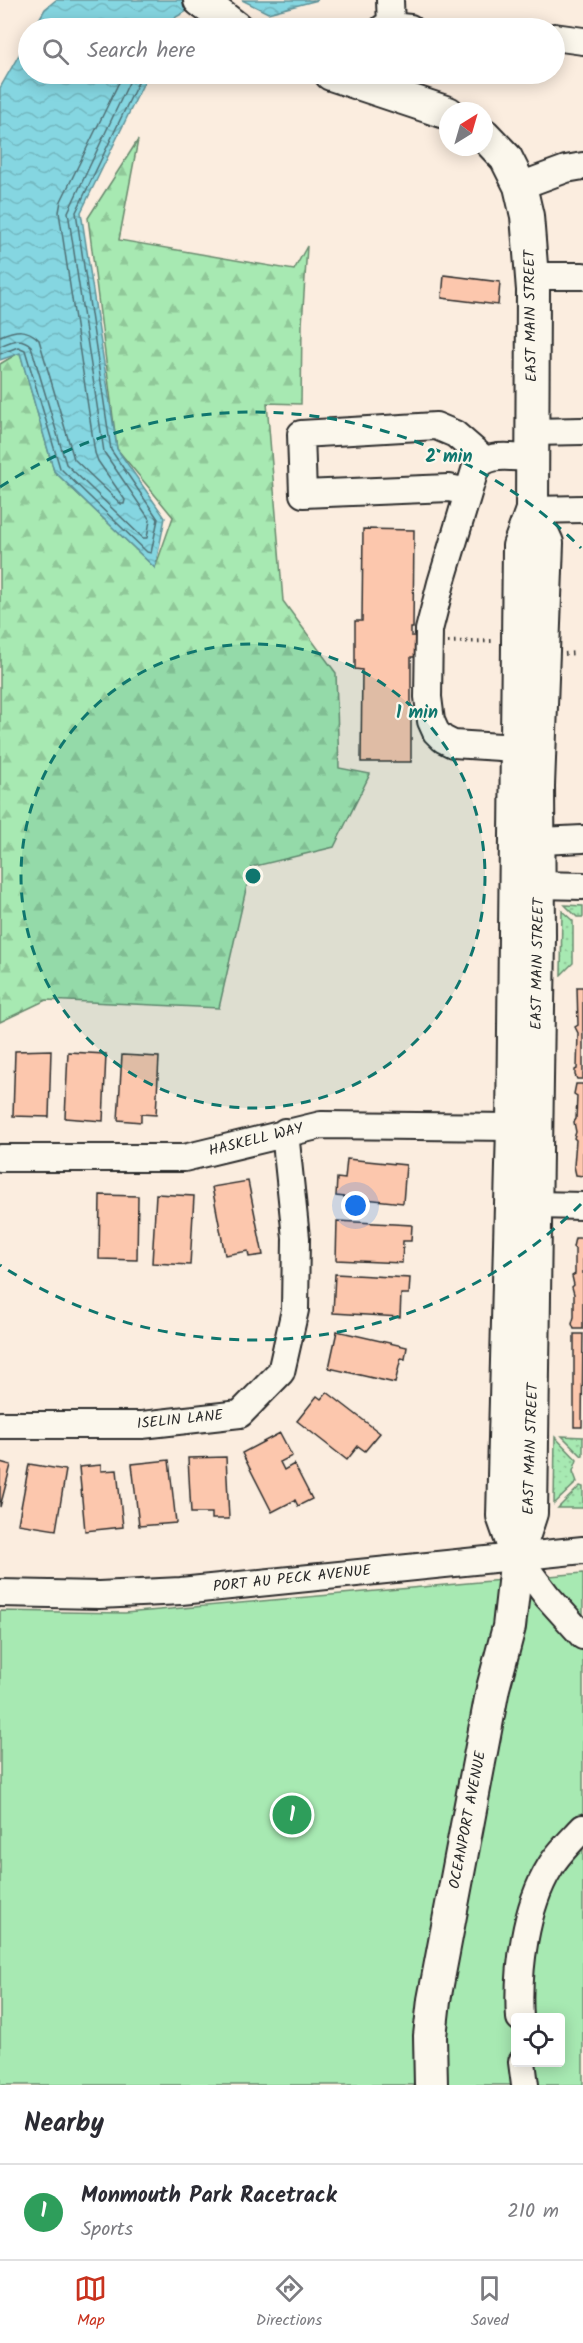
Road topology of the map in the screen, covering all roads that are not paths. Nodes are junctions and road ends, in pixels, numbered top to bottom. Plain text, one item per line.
1 (390, 0) edge
2 (202, 1) edge
3 (223, 18) edge
4 (393, 18) edge
5 (565, 38) edge
6 (583, 41) edge
7 (365, 84) edge
8 (439, 110) edge
9 (493, 144) edge
10 (583, 166) edge
11 (520, 186) junction
12 (532, 276) junction
13 (583, 276) edge
14 (583, 431) edge
15 (531, 445) junction
16 (484, 459) junction
17 (468, 492) junction
18 (583, 509) edge
19 (531, 510) junction
20 (516, 748) junction
21 (583, 839) edge
22 (527, 842) junction
23 (539, 885) junction
24 (583, 886) edge
25 (513, 1127) junction
26 (285, 1132) junction
27 (0, 1158) edge
28 (536, 1205) junction
29 (583, 1206) edge
30 (0, 1425) edge
31 (583, 1550) edge
32 (517, 1556) junction
33 (0, 1593) edge
34 (583, 1636) edge
35 (583, 1828) edge
36 (520, 2013) edge
37 (523, 2067) edge
38 (431, 2085) edge
39 (525, 2085) edge

1 - 4 street
2 - 3 main road
5 - 6 street
7 - 8 main road
9 - 11 main road, EAST MAIN STREET
10 - 11 street
11 - 12 main road, EAST MAIN STREET
12 - 13 street
12 - 15 main road, EAST MAIN STREET
14 - 15 street
15 - 16 street
15 - 19 main road, EAST MAIN STREET
16 - 17 street
16 - 17 street
17 - 20 street
18 - 19 street
19 - 20 main road, EAST MAIN STREET
19 - 22 main road, EAST MAIN STREET
20 - 22 main road, EAST MAIN STREET
21 - 22 street
22 - 23 main road, EAST MAIN STREET
22 - 25 main road, EAST MAIN STREET
23 - 24 street
23 - 28 main road, EAST MAIN STREET
25 - 26 street, HASKELL WAY
25 - 32 main road, EAST MAIN STREET
26 - 27 street, HASKELL WAY
26 - 30 street, ISELIN LANE
28 - 29 street
28 - 32 main road, EAST MAIN STREET
31 - 32 street, PORT AU PECK AVENUE
32 - 33 street, PORT AU PECK AVENUE
32 - 34 street
32 - 38 main road, OCEANPORT AVENUE
35 - 36 street
37 - 39 street

